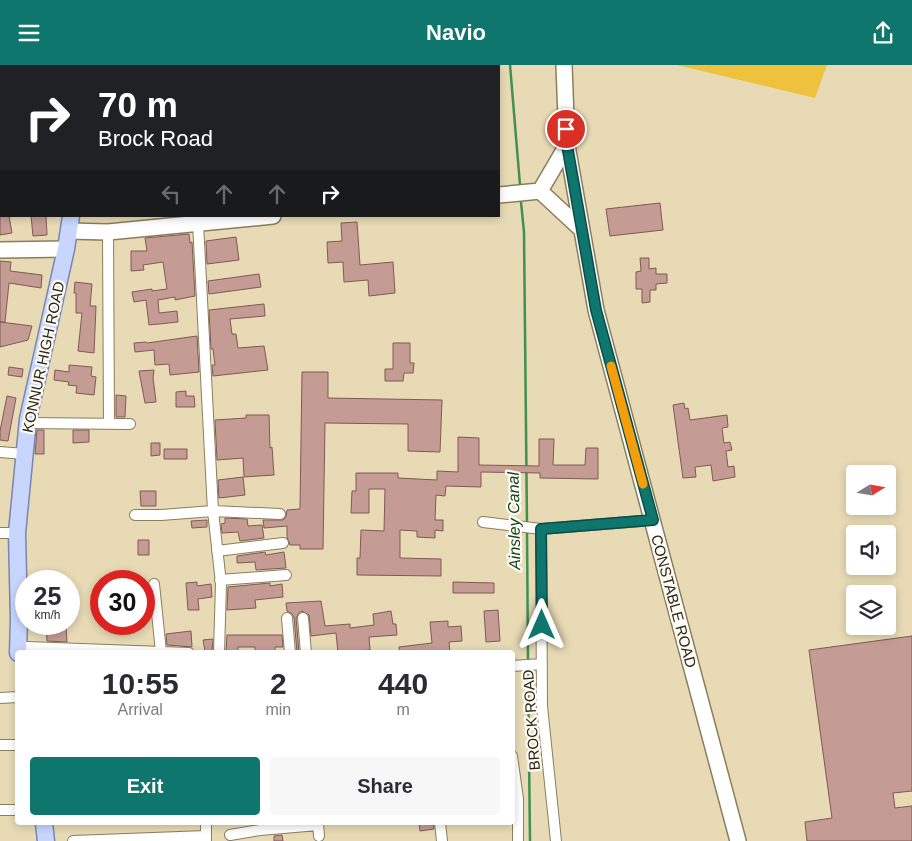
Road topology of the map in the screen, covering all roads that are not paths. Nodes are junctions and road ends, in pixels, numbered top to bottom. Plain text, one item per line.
1 (564, 65) edge
2 (567, 145) junction
3 (540, 191) junction
4 (500, 195) edge
5 (261, 217) edge
6 (70, 223) edge
7 (198, 223) junction
8 (582, 229) junction
9 (108, 232) junction
10 (66, 249) junction
11 (0, 250) edge
12 (27, 423) junction
13 (109, 424) junction
14 (130, 424) dead end
15 (0, 452) edge
16 (24, 454) junction
17 (213, 511) junction
18 (280, 514) dead end
19 (135, 515) dead end
20 (653, 520) junction
21 (483, 522) dead end
22 (531, 527) junction
23 (0, 533) edge
24 (17, 533) junction
25 (283, 543) dead end
26 (217, 551) junction
27 (286, 575) dead end
28 (220, 580) junction
29 (155, 594) edge
30 (287, 618) dead end
31 (303, 618) dead end
32 (24, 650) edge
33 (161, 650) edge
34 (219, 650) edge
35 (290, 650) edge
36 (306, 650) edge
37 (542, 664) junction
38 (515, 666) edge
39 (15, 697) edge
40 (0, 698) edge
41 (0, 745) edge
42 (15, 745) edge
43 (515, 799) edge
44 (0, 810) edge
45 (15, 810) edge
46 (37, 825) edge
47 (44, 825) edge
48 (206, 825) edge
49 (288, 825) edge
50 (318, 825) edge
51 (440, 825) edge
52 (259, 826) edge
53 (230, 835) dead end
54 (319, 836) dead end
55 (206, 839) edge
56 (39, 841) edge
57 (46, 841) edge
58 (73, 841) edge
59 (442, 841) edge
60 (518, 841) edge
61 (556, 841) edge
62 (738, 841) edge

1 - 2 street, CONSTABLE ROAD
2 - 3 street
2 - 8 street, CONSTABLE ROAD
3 - 4 street
3 - 8 street
5 - 7 street
6 - 9 street
6 - 10 main road, KONNUR HIGH ROAD
7 - 9 street
7 - 17 street
8 - 20 street, CONSTABLE ROAD
9 - 13 street
10 - 11 street
10 - 12 main road, KONNUR HIGH ROAD
12 - 13 street
12 - 16 main road, KONNUR HIGH ROAD
13 - 14 street
15 - 16 street
16 - 24 main road, KONNUR HIGH ROAD
17 - 18 street
17 - 19 street
17 - 26 street
20 - 22 street
20 - 62 street, CONSTABLE ROAD
21 - 22 street
22 - 37 street, BROCK ROAD
23 - 24 street
24 - 32 main road, KONNUR HIGH ROAD
25 - 26 street
26 - 28 street
27 - 28 street
28 - 34 street
29 - 33 street
30 - 35 street
31 - 36 street
37 - 38 street
37 - 61 street, BROCK ROAD
39 - 40 street
41 - 42 street
43 - 60 street
44 - 45 street
46 - 56 main road
47 - 57 main road
48 - 55 street
49 - 52 street
50 - 54 street
51 - 59 street
52 - 53 street
55 - 58 street

